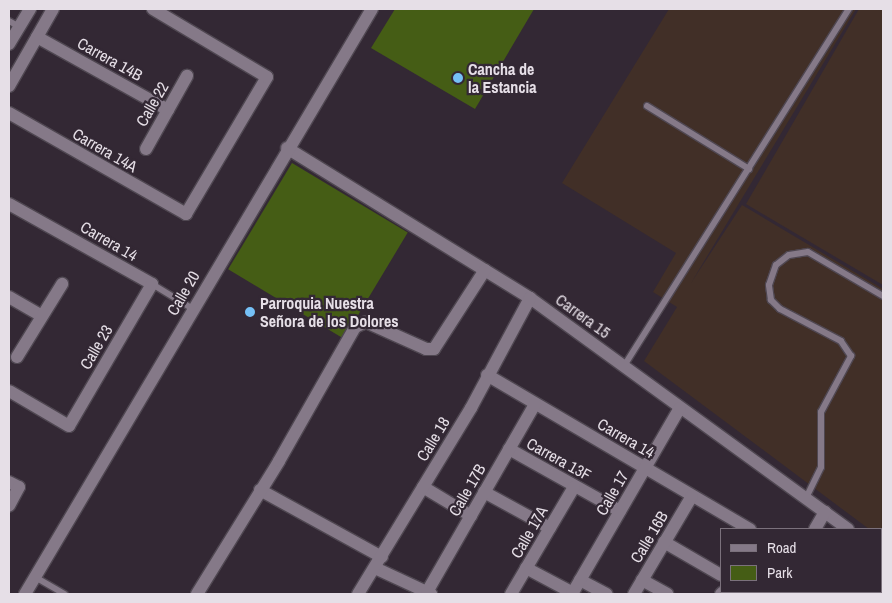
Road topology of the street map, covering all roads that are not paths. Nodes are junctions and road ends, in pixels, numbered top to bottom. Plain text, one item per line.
1 (30, 9) edge
2 (53, 9) edge
3 (153, 9) edge
4 (372, 9) edge
5 (849, 9) edge
6 (14, 24) edge
7 (37, 37) junction
8 (9, 44) edge
9 (187, 76) dead end
10 (9, 86) edge
11 (647, 106) dead end
12 (168, 110) junction
13 (9, 113) edge
14 (287, 148) junction
15 (146, 149) dead end
16 (749, 169) junction
17 (9, 204) edge
18 (485, 270) junction
19 (62, 284) dead end
20 (152, 284) junction
21 (883, 296) edge
22 (9, 297) edge
23 (530, 298) junction
24 (193, 309) junction
25 (40, 315) junction
26 (16, 357) dead end
27 (624, 366) junction
28 (487, 375) junction
29 (9, 391) edge
30 (535, 404) junction
31 (680, 408) junction
32 (509, 450) junction
33 (646, 468) junction
34 (14, 484) edge
35 (424, 486) junction
36 (574, 487) junction
37 (260, 490) junction
38 (484, 492) junction
39 (692, 496) junction
40 (806, 498) junction
41 (9, 506) edge
42 (620, 511) junction
43 (825, 512) junction
44 (471, 516) junction
45 (550, 528) junction
46 (748, 528) edge
47 (816, 528) edge
48 (847, 528) edge
49 (664, 542) junction
50 (378, 563) junction
51 (526, 568) junction
52 (720, 573) edge
53 (35, 577) junction
54 (580, 580) junction
55 (642, 580) junction
56 (429, 593) edge
57 (25, 594) edge
58 (64, 594) edge
59 (197, 594) edge
60 (358, 594) edge
61 (511, 594) edge
62 (572, 594) edge
63 (606, 594) edge
64 (634, 594) edge
65 (668, 594) edge

1 - 6 street
2 - 7 street
3 - 13 street, Carrera 14A
4 - 14 street, Calle 20
5 - 16 lane
6 - 8 street
7 - 10 street
7 - 12 street, Carrera 14B
9 - 12 street, Calle 22
11 - 16 lane
12 - 15 street, Calle 22
14 - 18 street, Carrera 15
14 - 24 street, Calle 20
16 - 27 lane
17 - 20 street, Carrera 14
18 - 23 street, Carrera 15
18 - 37 street
19 - 25 street
20 - 24 lane, Carrera 14
20 - 29 street, Calle 23
21 - 40 lane
22 - 25 street
23 - 27 street, Carrera 15
23 - 28 street, Calle 18
24 - 53 street, Calle 20
25 - 26 street
27 - 31 street, Carrera 15
28 - 30 street, Carrera 14
28 - 35 street, Calle 18
30 - 32 street, Calle 17B
30 - 33 street, Carrera 14
31 - 33 street, Calle 17
31 - 40 street, Carrera 15
32 - 36 street, Carrera 13F
32 - 38 street, Calle 17B
33 - 39 street, Carrera 14
33 - 42 street, Calle 17
34 - 41 street
35 - 44 street
35 - 50 street, Calle 18
36 - 42 street, Carrera 13F
36 - 45 street, Calle 17A
37 - 50 street
37 - 59 street
38 - 44 street, Calle 17B
38 - 45 street
39 - 46 street, Carrera 14
39 - 49 street, Calle 16B
40 - 43 street, Carrera 15
42 - 54 street, Calle 17
43 - 47 street
43 - 48 street, Carrera 15
44 - 56 street, Calle 17B
45 - 51 street, Calle 17A
49 - 52 street
49 - 55 street, Calle 16B
50 - 56 street
50 - 60 street, Calle 18
51 - 61 street, Calle 17A
51 - 62 street
53 - 57 street, Calle 20
53 - 58 lane
54 - 62 street, Calle 17
54 - 63 street
55 - 64 street, Calle 16B
55 - 65 street

